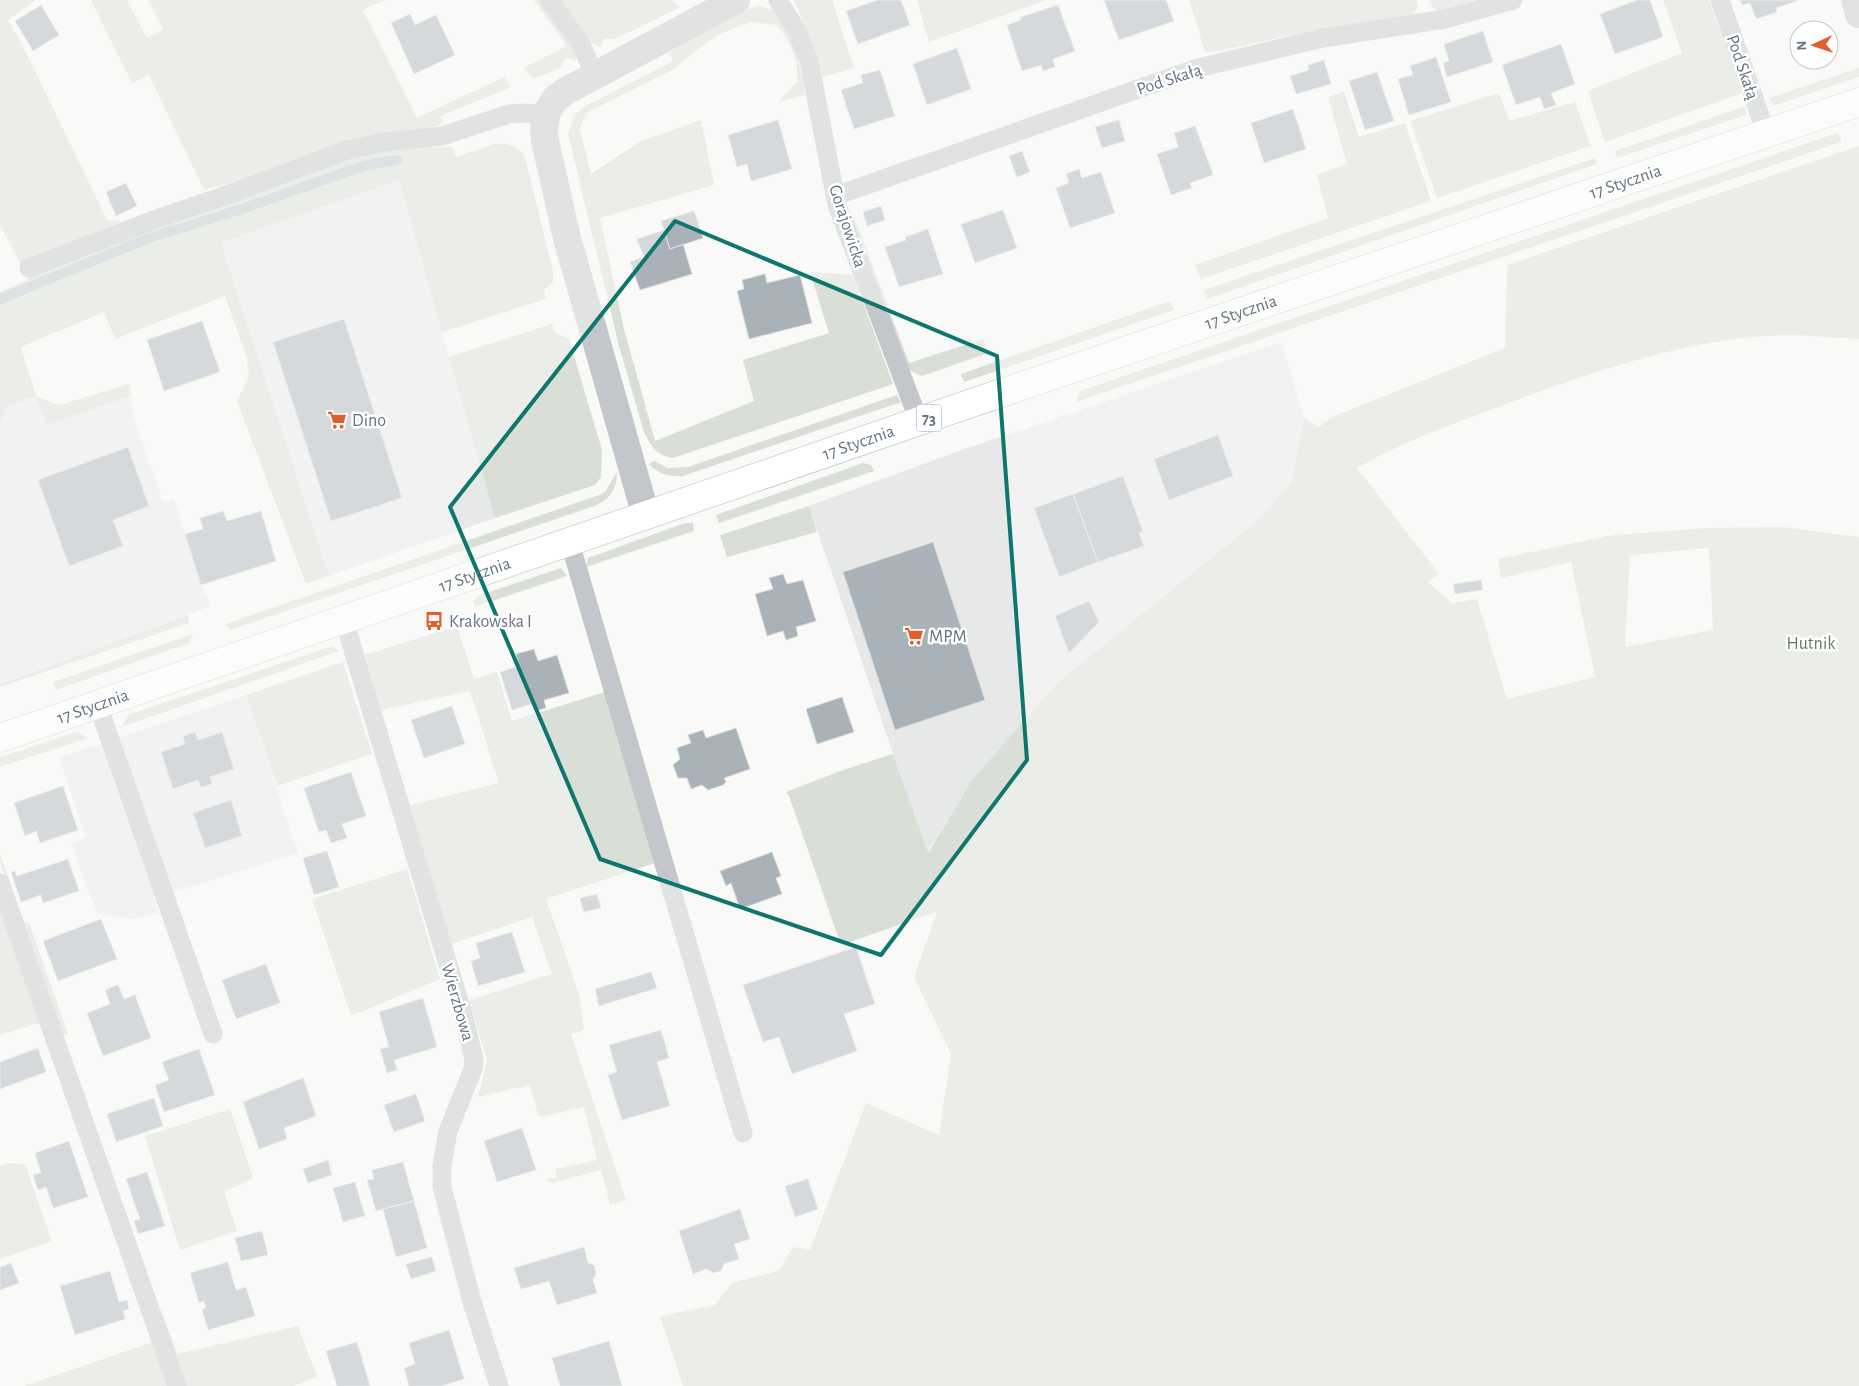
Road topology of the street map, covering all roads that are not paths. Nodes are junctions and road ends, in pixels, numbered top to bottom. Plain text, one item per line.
1 (549, 0) edge
2 (736, 0) edge
3 (778, 0) edge
4 (1513, 0) edge
5 (1720, 0) edge
6 (1855, 0) edge
7 (1859, 14) edge
8 (595, 76) junction
9 (1859, 102) edge
10 (546, 116) junction
11 (1766, 133) junction
12 (835, 196) junction
13 (29, 268) dead end
14 (919, 421) junction
15 (646, 516) junction
16 (570, 543) junction
17 (344, 620) junction
18 (98, 704) junction
19 (0, 738) edge
20 (0, 883) edge
21 (213, 1034) dead end
22 (743, 1133) dead end
23 (177, 1386) edge
24 (499, 1386) edge

1 - 8 lane
2 - 8 street
3 - 12 lane, Gorajowicka
4 - 12 lane, Pod Skałą
5 - 11 lane, Pod Skałą
6 - 7 street
8 - 10 street
9 - 11 main road, 17 Stycznia / 73
10 - 13 lane
10 - 15 street
11 - 14 main road, 17 Stycznia / 73
12 - 14 lane, Gorajowicka
14 - 15 main road, 17 Stycznia / 73
15 - 16 main road, 17 Stycznia / 73
16 - 17 main road, 17 Stycznia / 73
16 - 22 lane
17 - 18 main road, 17 Stycznia / 73
17 - 24 lane, Wierzbowa
18 - 19 main road, 17 Stycznia / 73
18 - 21 lane
20 - 23 lane

